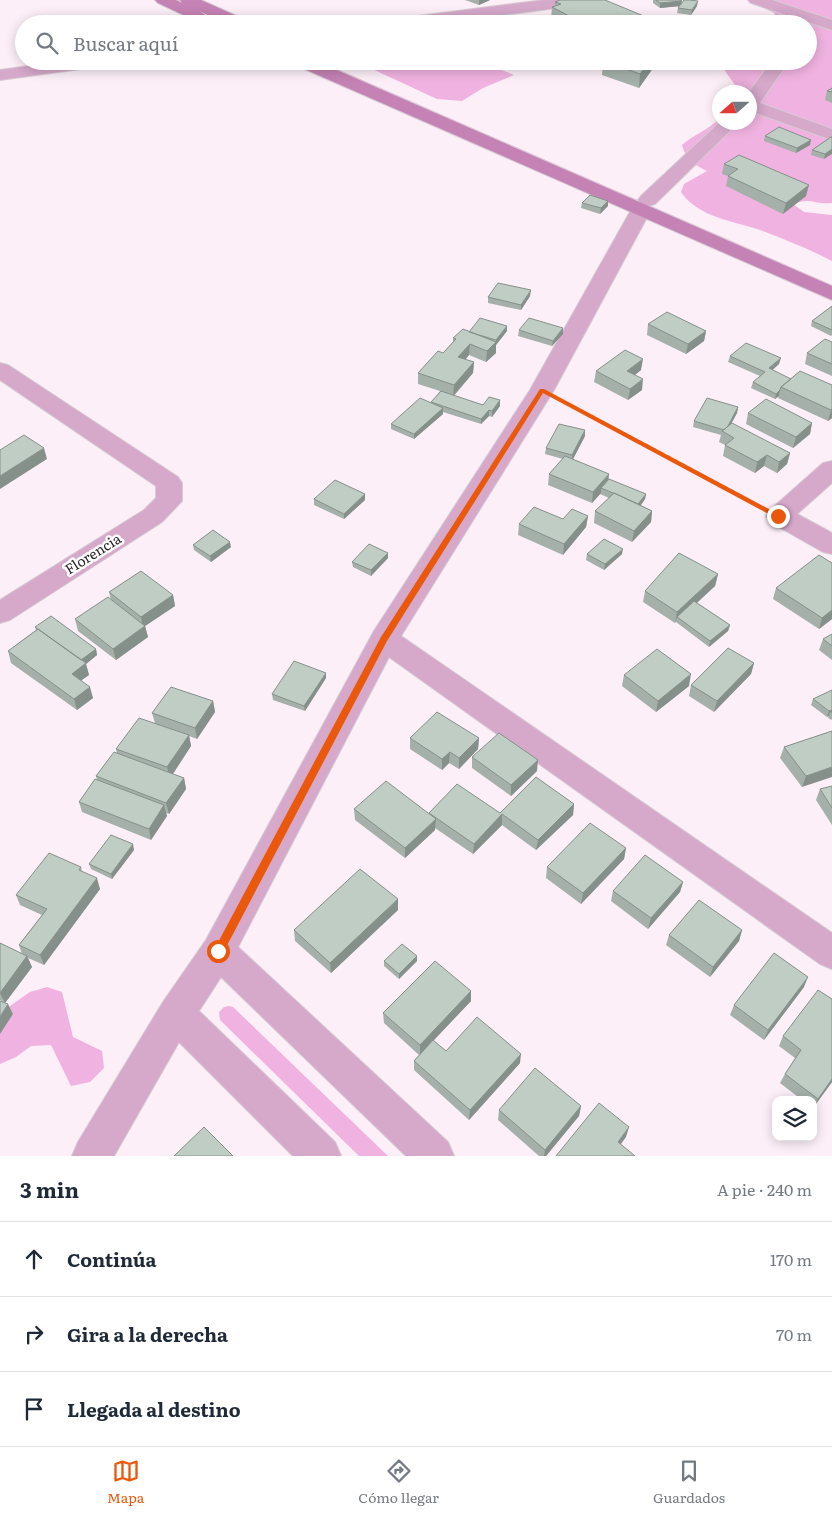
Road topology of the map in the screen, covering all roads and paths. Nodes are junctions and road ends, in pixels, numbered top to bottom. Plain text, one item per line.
1 (162, 0) edge
2 (188, 0) edge
3 (580, 0) edge
4 (756, 0) edge
5 (560, 1) edge
6 (196, 15) edge
7 (222, 15) edge
8 (460, 15) edge
9 (795, 15) edge
10 (817, 22) edge
11 (832, 25) edge
12 (37, 70) edge
13 (322, 70) edge
14 (348, 70) edge
15 (774, 70) edge
16 (0, 75) edge
17 (757, 94) edge
18 (757, 107) edge
19 (722, 130) edge
20 (832, 135) edge
21 (645, 205) junction
22 (832, 278) edge
23 (832, 294) edge
24 (0, 370) edge
25 (542, 390) junction
26 (832, 468) edge
27 (778, 516) junction
28 (832, 545) edge
29 (0, 613) edge
30 (384, 639) junction
31 (218, 951) junction
32 (832, 953) edge
33 (176, 1014) junction
34 (92, 1156) edge
35 (321, 1156) edge
36 (434, 1156) edge

1 - 6 main road
2 - 7 main road
3 - 5 street
4 - 9 street
5 - 8 street
10 - 11 street
12 - 16 street
13 - 21 main road
14 - 21 main road
15 - 17 street
18 - 20 street
19 - 21 street
21 - 22 main road
21 - 23 main road
21 - 25 street
24 - 29 street, Florencia
25 - 27 path
25 - 30 street
26 - 27 street
27 - 28 street
30 - 31 street
30 - 32 street
31 - 33 street
31 - 36 street
33 - 34 street
33 - 35 street

